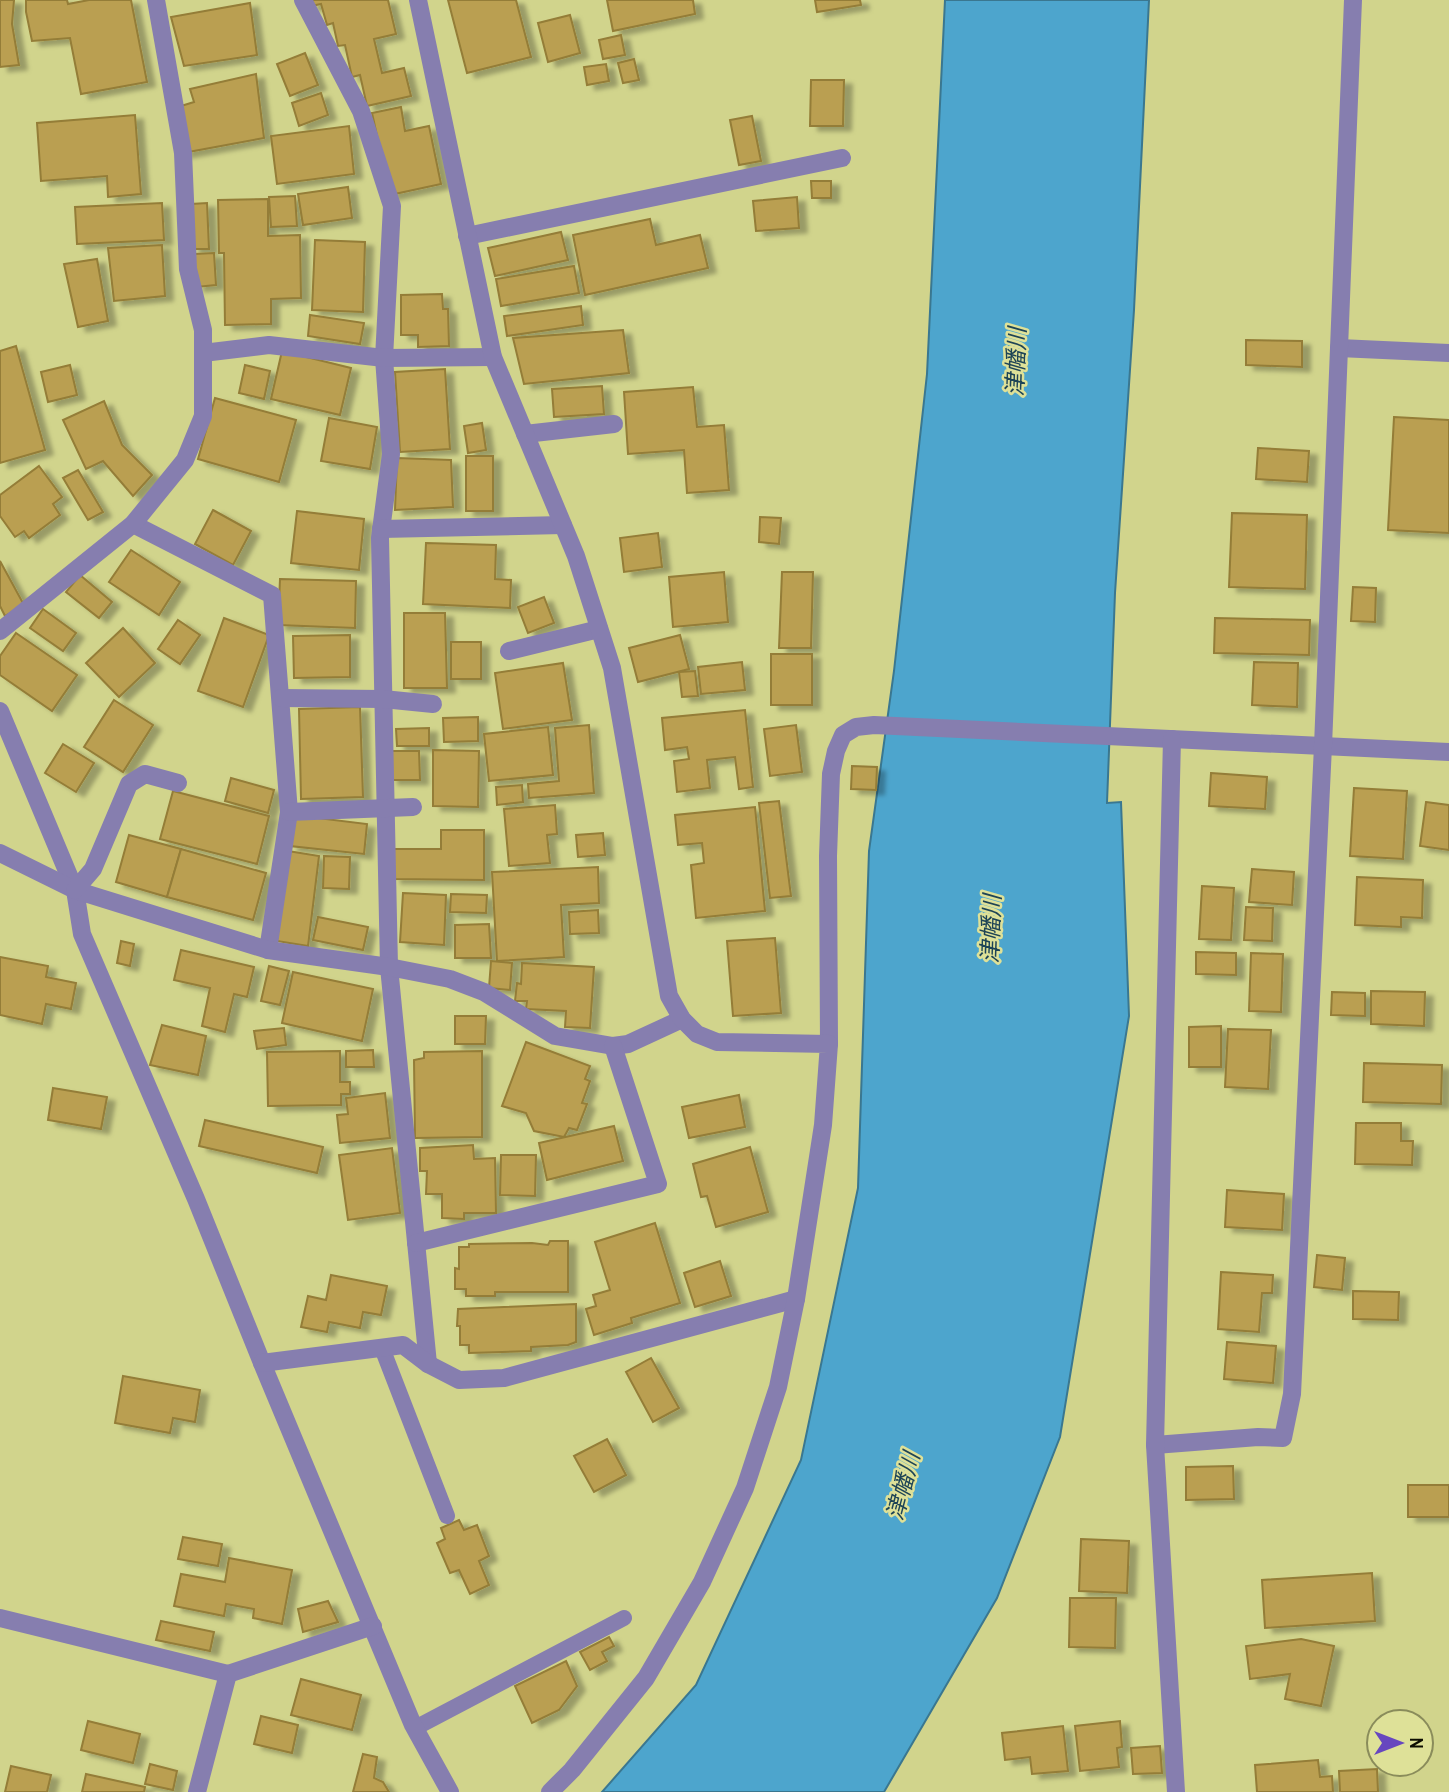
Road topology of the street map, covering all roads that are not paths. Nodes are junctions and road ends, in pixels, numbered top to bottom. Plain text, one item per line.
1 (156, 0) edge
2 (303, 0) edge
3 (418, 0) edge
4 (1353, 0) edge
5 (842, 158) dead end
6 (467, 236) junction
7 (1339, 348) junction
8 (203, 353) junction
9 (1449, 353) edge
10 (494, 357) junction
11 (384, 358) junction
12 (614, 424) dead end
13 (525, 435) junction
14 (133, 524) junction
15 (563, 525) junction
16 (381, 529) junction
17 (599, 629) junction
18 (0, 631) edge
19 (509, 651) dead end
20 (281, 698) junction
21 (383, 699) junction
22 (433, 704) dead end
23 (0, 711) edge
24 (1172, 739) junction
25 (1322, 746) junction
26 (1449, 752) edge
27 (178, 783) dead end
28 (413, 807) dead end
29 (385, 808) junction
30 (289, 812) junction
31 (0, 853) edge
32 (75, 890) junction
33 (268, 950) junction
34 (389, 967) junction
35 (682, 1019) junction
36 (829, 1044) junction
37 (613, 1046) junction
38 (416, 1243) junction
39 (796, 1299) junction
40 (382, 1348) junction
41 (262, 1363) junction
42 (428, 1364) junction
43 (1155, 1445) junction
44 (447, 1516) dead end
45 (0, 1618) edge
46 (624, 1618) dead end
47 (373, 1626) junction
48 (228, 1675) junction
49 (415, 1728) junction
50 (1172, 1791) edge
51 (197, 1792) edge
52 (450, 1792) edge
53 (550, 1792) edge

1 - 8 street
2 - 11 street
3 - 6 street
4 - 7 street
5 - 6 street
6 - 10 street
7 - 9 street
7 - 25 street
8 - 11 street
8 - 14 street
10 - 11 street
10 - 13 street
11 - 16 street
12 - 13 street
13 - 15 street
14 - 18 street
14 - 20 street
15 - 16 street
15 - 17 street
16 - 21 street
17 - 19 street
17 - 35 street
20 - 21 street
20 - 30 street
21 - 22 street
21 - 29 street
23 - 32 street
24 - 25 street
24 - 36 street
24 - 43 street
25 - 26 street
25 - 43 street
27 - 32 street
28 - 29 street
29 - 30 street
29 - 34 street
30 - 33 street
31 - 32 street
32 - 33 street
32 - 41 street
33 - 34 street
34 - 37 street
34 - 38 street
35 - 36 street
35 - 37 street
36 - 39 street
37 - 38 street
38 - 42 street
39 - 42 street
39 - 53 street
40 - 41 street
40 - 42 street
40 - 44 lane
41 - 47 street
43 - 50 street
45 - 48 street
46 - 49 lane
47 - 48 street
47 - 49 street
48 - 51 street
49 - 52 street

